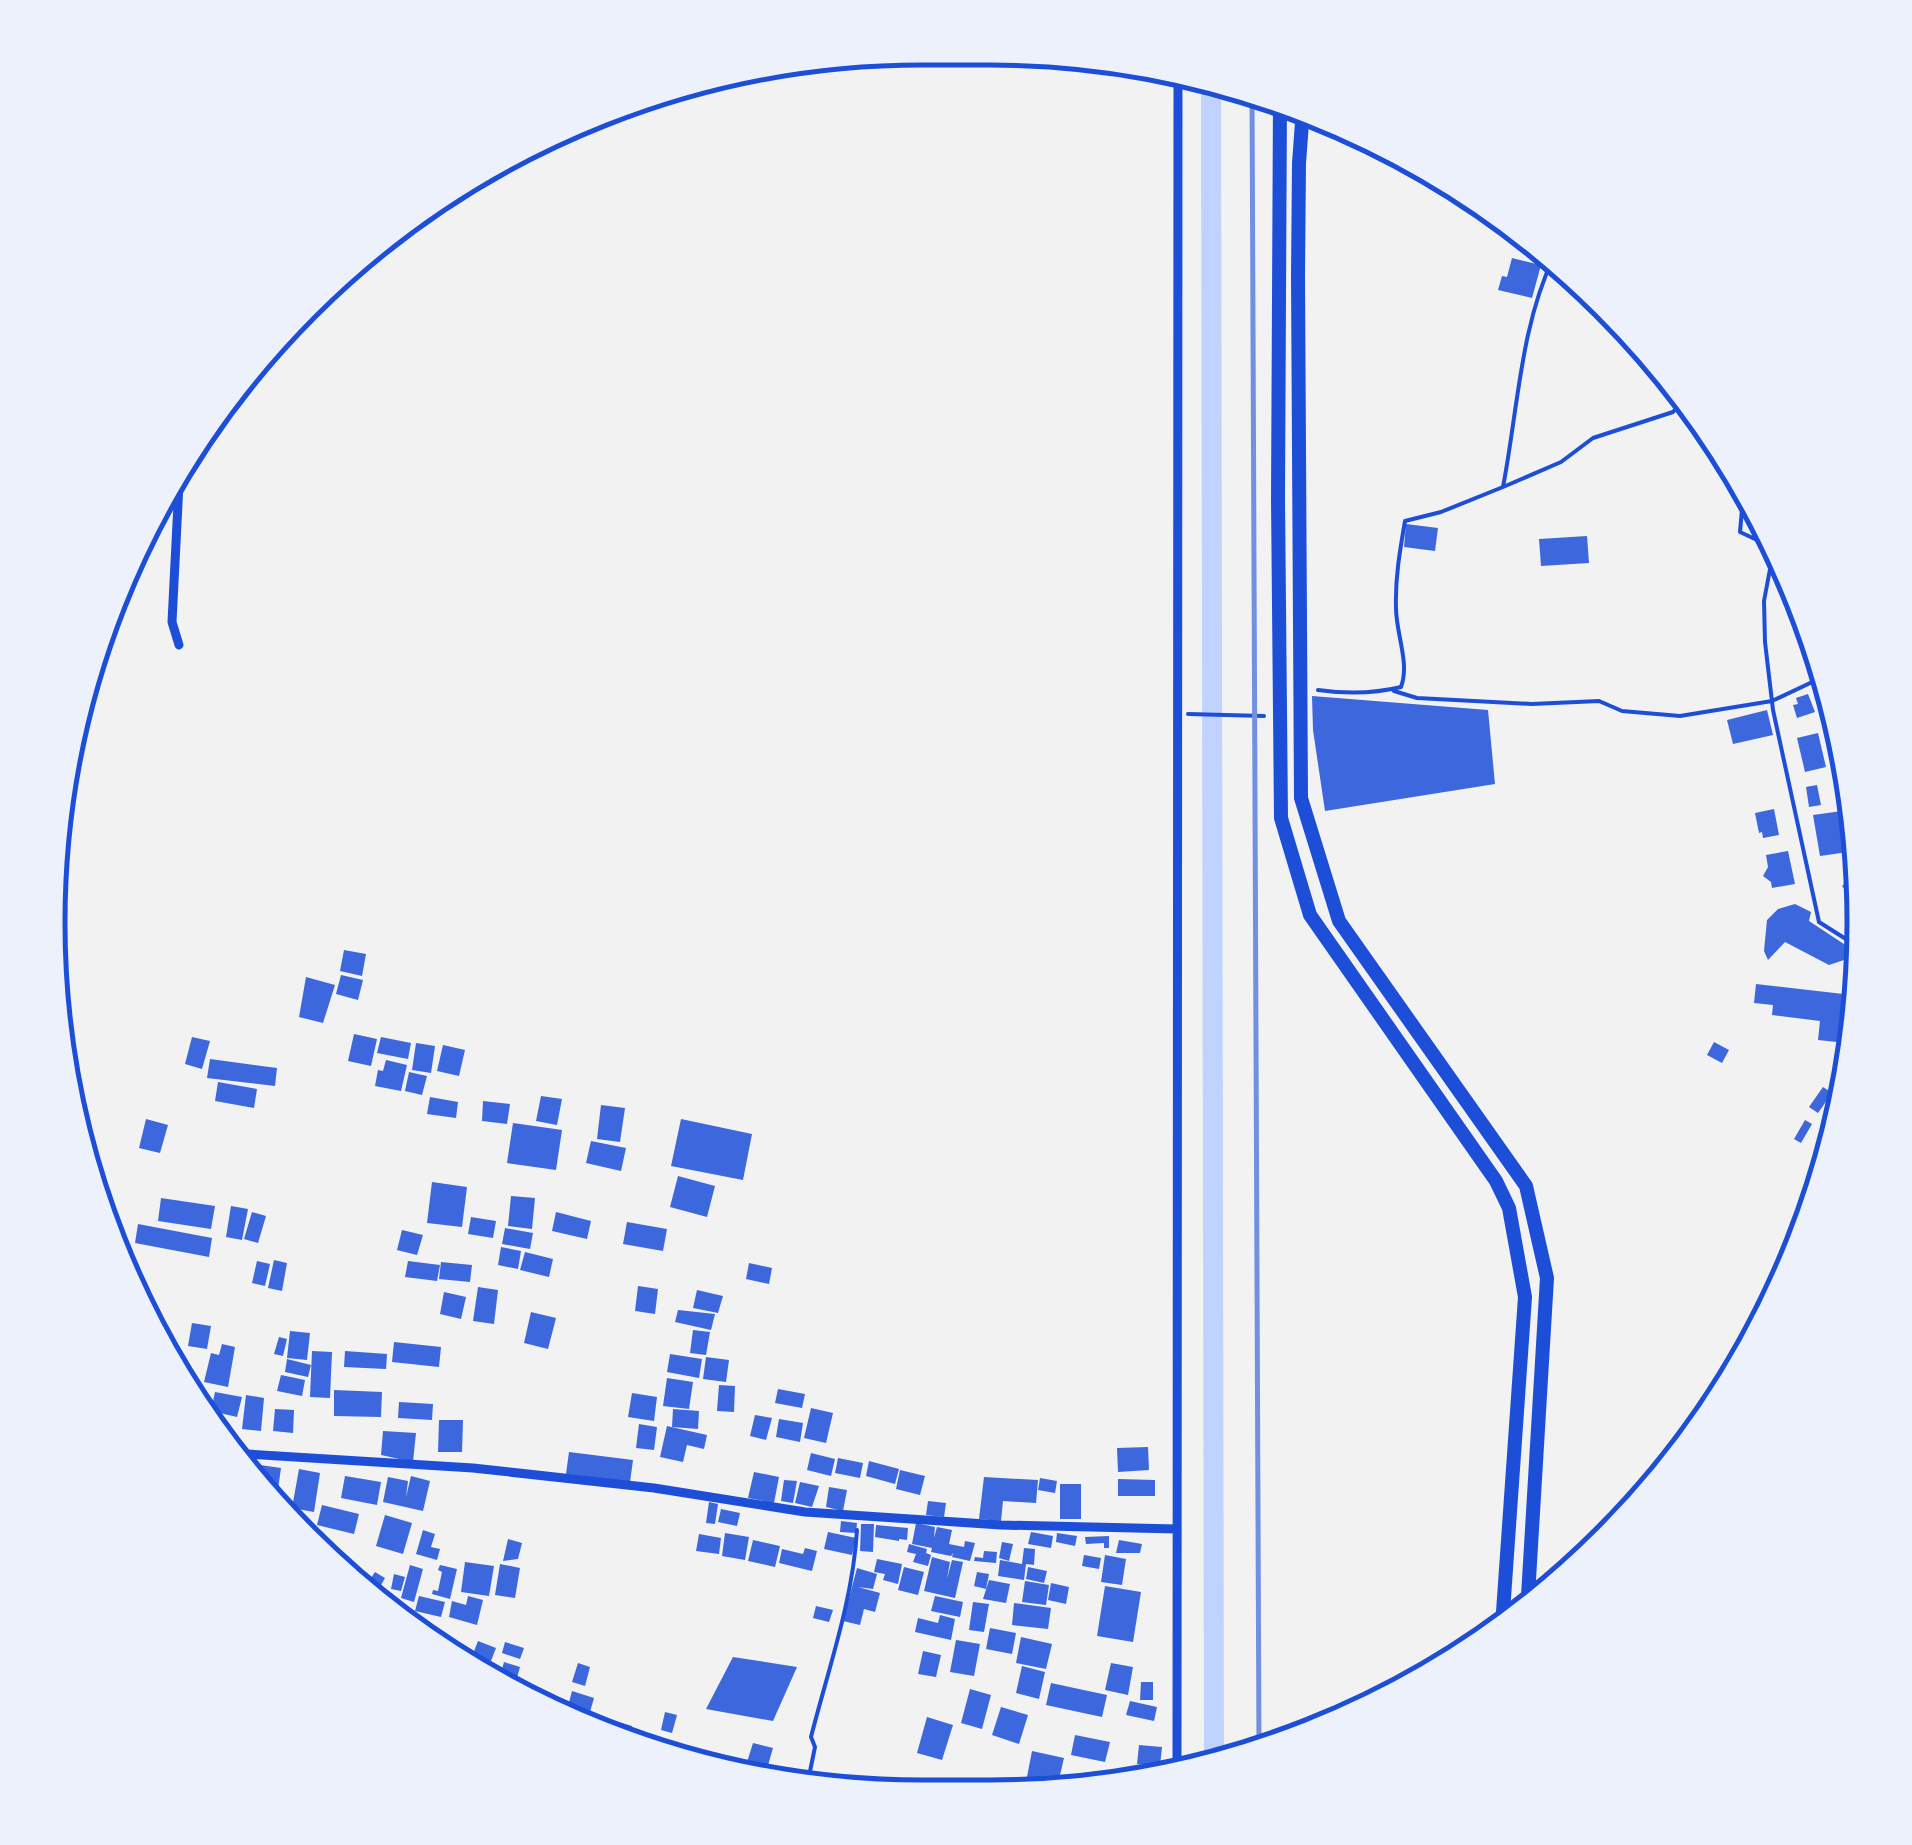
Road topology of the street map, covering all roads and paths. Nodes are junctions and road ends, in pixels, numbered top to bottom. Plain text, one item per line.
1 (1178, 86) edge
2 (1280, 116) edge
3 (1302, 124) edge
4 (1547, 271) edge
5 (1676, 408) edge
6 (1504, 487) junction
7 (178, 497) edge
8 (1742, 512) edge
9 (1757, 540) edge
10 (1770, 568) edge
11 (179, 645) dead end
12 (1812, 682) edge
13 (1299, 688) junction
14 (1389, 690) junction
15 (1772, 701) junction
16 (1280, 713) junction
17 (1193, 714) dead end
18 (1846, 940) edge
19 (250, 1454) edge
20 (858, 1515) junction
21 (1177, 1529) junction
22 (1528, 1589) edge
23 (1504, 1608) edge
24 (1177, 1759) edge
25 (810, 1773) edge

1 - 21 street
2 - 16 main road
3 - 13 main road
4 - 6 path
5 - 6 path
6 - 14 path
7 - 11 street
8 - 9 path
10 - 15 path
12 - 15 path
13 - 14 path
13 - 22 main road
14 - 15 path
15 - 18 path
16 - 17 path
16 - 23 main road
19 - 20 street
20 - 21 street
20 - 25 path
21 - 24 street

